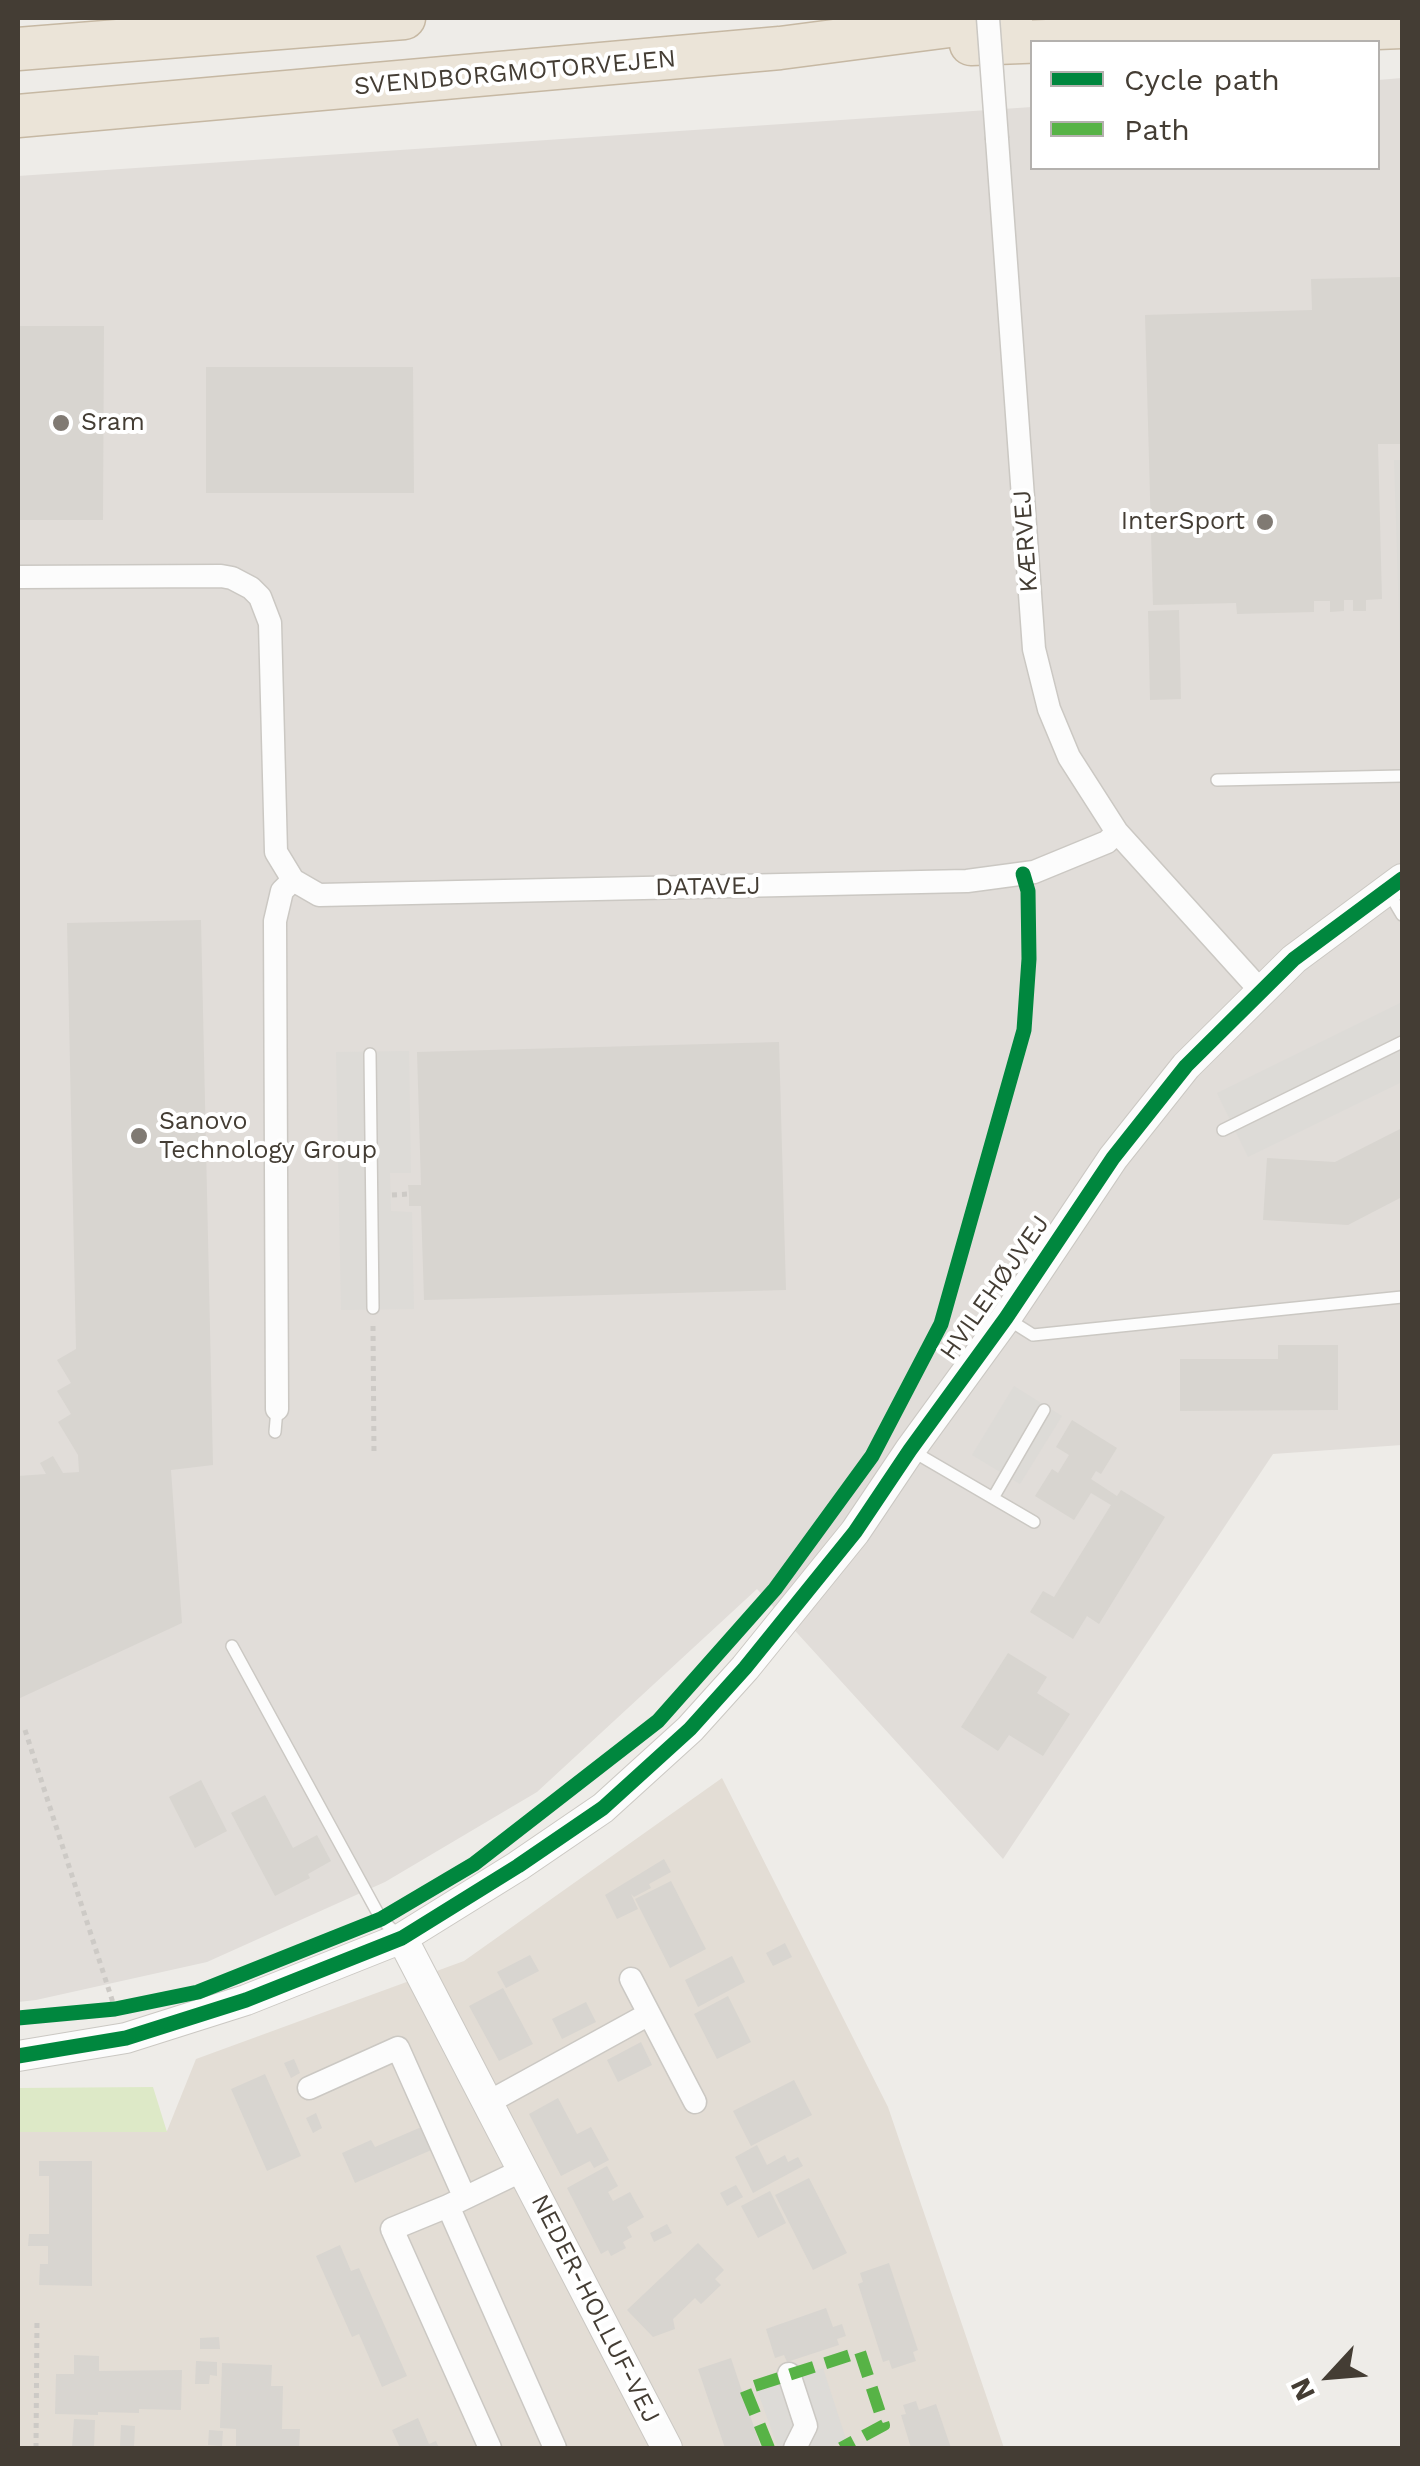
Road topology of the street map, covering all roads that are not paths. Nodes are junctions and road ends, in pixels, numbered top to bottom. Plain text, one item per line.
1 (404, 18) edge
2 (988, 18) edge
3 (1011, 18) edge
4 (1388, 18) edge
5 (1402, 27) edge
6 (1238, 32) junction
7 (1071, 40) edge
8 (1030, 42) edge
9 (780, 48) junction
10 (18, 49) edge
11 (18, 116) edge
12 (18, 577) edge
13 (1402, 776) edge
14 (1217, 780) dead end
15 (1117, 832) junction
16 (292, 880) junction
17 (1397, 894) edge
18 (1260, 990) junction
19 (1402, 1042) edge
20 (370, 1054) dead end
21 (1223, 1130) dead end
22 (1402, 1297) edge
23 (373, 1308) road end
24 (1006, 1318) junction
25 (1044, 1410) dead end
26 (276, 1421) dead end
27 (910, 1450) junction
28 (993, 1498) junction
29 (1034, 1522) dead end
30 (232, 1646) dead end
31 (402, 1938) junction
32 (631, 1979) dead end
33 (649, 2014) junction
34 (18, 2056) edge
35 (310, 2088) dead end
36 (489, 2102) junction
37 (696, 2102) dead end
38 (523, 2170) junction
39 (456, 2201) junction
40 (789, 2374) dead end
41 (490, 2448) edge
42 (555, 2448) edge
43 (666, 2448) edge
44 (795, 2448) edge

1 - 10 highway
2 - 15 street, KÆRVEJ, bridge
3 - 9 highway, SVENDBORGMOTORVEJEN
4 - 6 highway
5 - 6 highway
6 - 7 highway
8 - 9 highway
9 - 11 highway, SVENDBORGMOTORVEJEN
12 - 16 street
13 - 14 lane
15 - 16 street, DATAVEJ
15 - 18 street, KÆRVEJ
16 - 26 street
17 - 18 street, HVILEHØJVEJ
18 - 24 street, HVILEHØJVEJ
19 - 21 lane
20 - 23 lane
22 - 24 lane
24 - 27 street, HVILEHØJVEJ
25 - 28 lane
27 - 28 lane
27 - 31 street, HVILEHØJVEJ
28 - 29 lane
30 - 31 lane
31 - 34 street, HVILEHØJVEJ
31 - 36 street, NEDER-HOLLUF-VEJ
32 - 33 street
33 - 36 street
33 - 37 street
35 - 39 street
36 - 38 street, NEDER-HOLLUF-VEJ
38 - 39 street, NEDER-HOLLUF-VEJ
38 - 43 street, NEDER-HOLLUF-VEJ
39 - 41 street, NEDER-HOLLUF-VEJ
39 - 42 street
40 - 44 street

